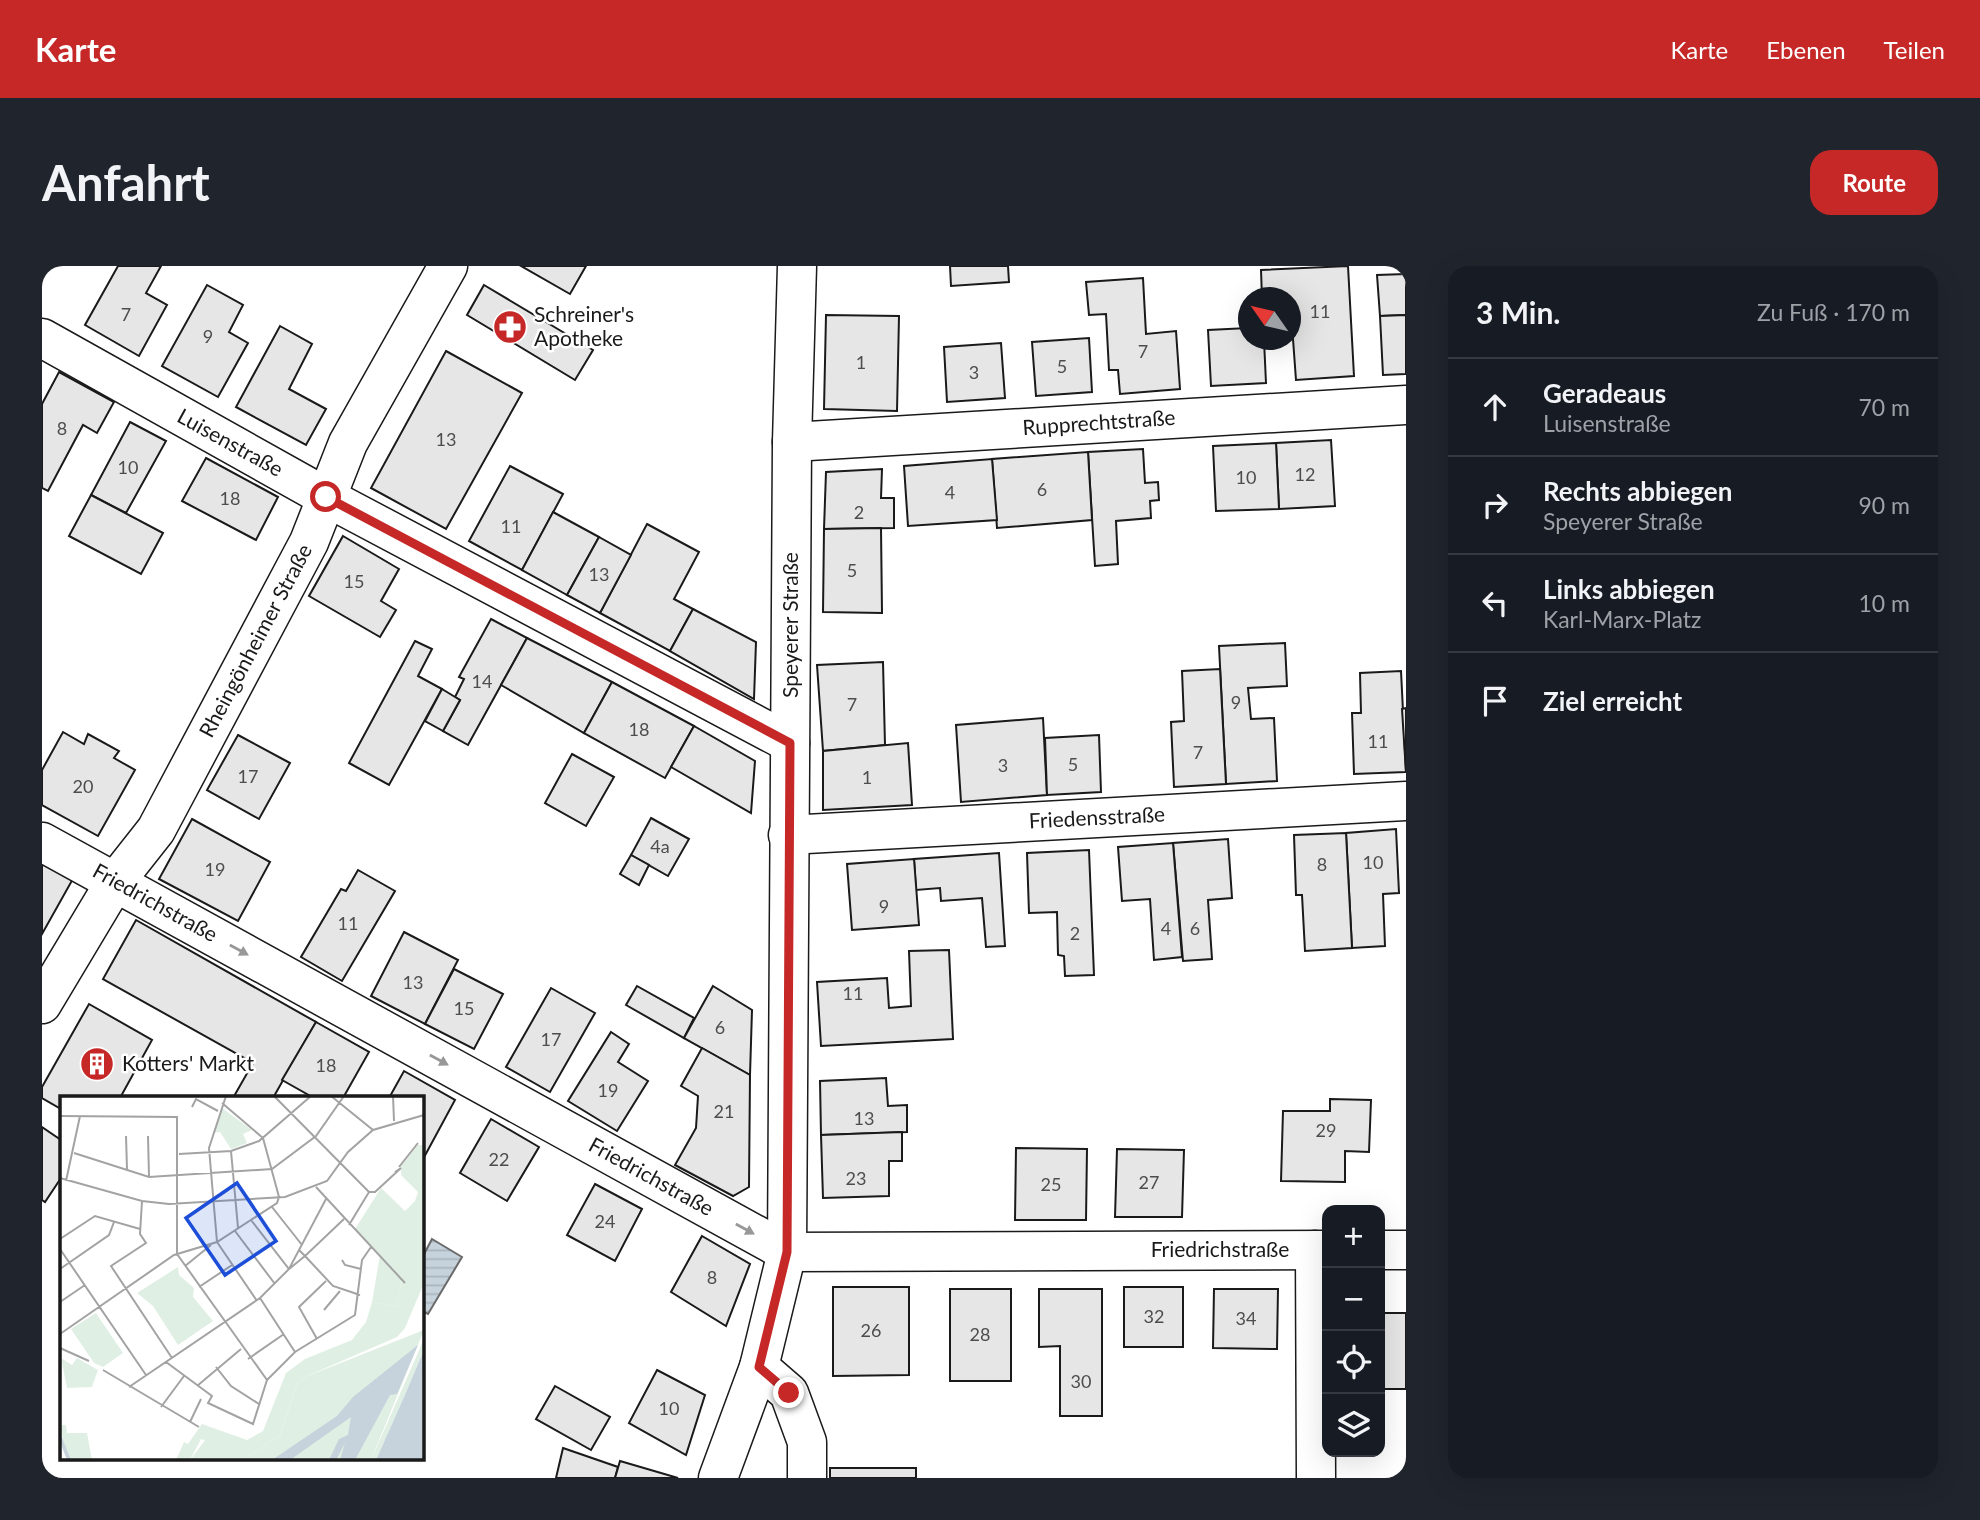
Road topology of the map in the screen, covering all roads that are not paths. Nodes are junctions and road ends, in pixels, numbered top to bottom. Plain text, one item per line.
1 (448, 266) edge
2 (797, 266) edge
3 (42, 338) edge
4 (1406, 405) edge
5 (792, 442) junction
6 (326, 497) junction
7 (790, 743) junction
8 (1406, 801) edge
9 (788, 835) junction
10 (42, 842) edge
11 (115, 881) junction
12 (42, 1004) edge
13 (1321, 1250) edge
14 (1385, 1250) edge
15 (1406, 1250) edge
16 (787, 1252) junction
17 (759, 1367) junction
18 (718, 1478) edge
19 (807, 1478) edge
20 (1316, 1478) edge

1 - 6 street, Rheingönheimer Straße
2 - 5 street, Speyerer Straße
3 - 6 street, Luisenstraße
4 - 5 street, Rupprechtstraße
5 - 7 street, Speyerer Straße
6 - 7 street, Luisenstraße
6 - 11 street, Rheingönheimer Straße
7 - 9 street, Speyerer Straße
8 - 9 street, Friedensstraße
9 - 16 street, Speyerer Straße
10 - 11 street, Friedrichstraße
11 - 12 street, Rheingönheimer Straße
11 -> 16 street, Friedrichstraße
13 - 16 street, Friedrichstraße
13 - 20 street
14 - 15 street
16 - 17 street, Speyerer Straße
17 - 18 street, Speyerer Straße
17 - 19 street

